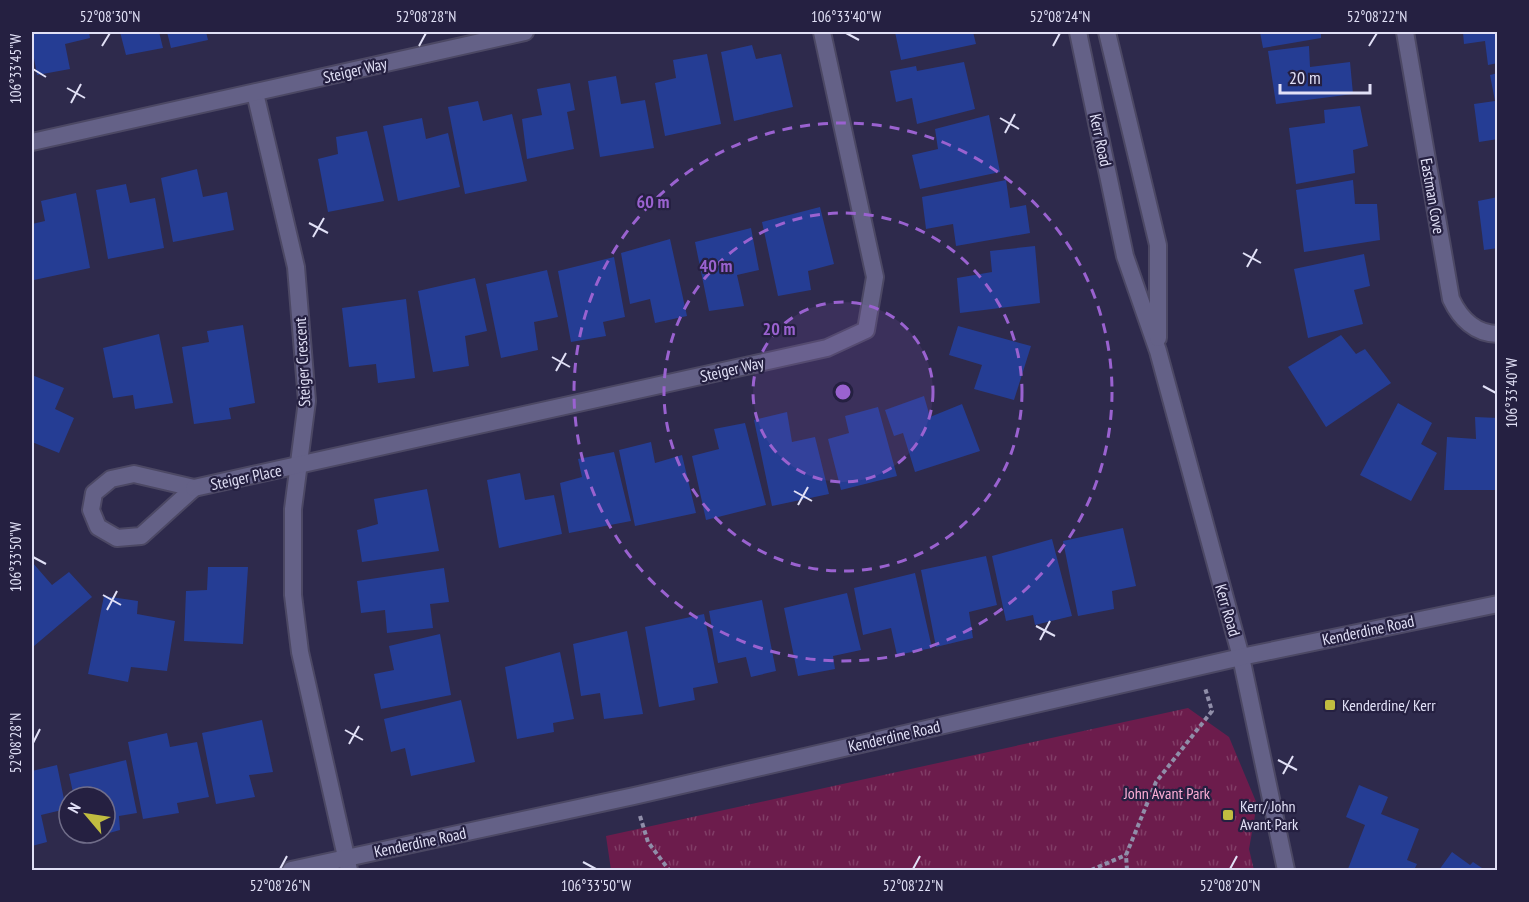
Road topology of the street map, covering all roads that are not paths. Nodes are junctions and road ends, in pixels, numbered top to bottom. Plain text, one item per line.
1 (525, 32) edge
2 (822, 32) edge
3 (1078, 32) edge
4 (1107, 32) edge
5 (1405, 32) edge
6 (255, 93) junction
7 (32, 142) edge
8 (1497, 334) edge
9 (1158, 351) junction
10 (297, 465) junction
11 (194, 488) junction
12 (1497, 604) edge
13 (1241, 657) junction
14 (347, 864) edge
15 (291, 870) edge
16 (1286, 870) edge

1 - 6 street, Steiger Way
2 - 10 street, Steiger Way
3 - 9 street, Kerr Road
4 - 9 street, Kerr Road
5 - 8 street, Eastman Cove
6 - 7 street
6 - 10 street, Steiger Crescent
9 - 13 street, Kerr Road
10 - 11 street, Steiger Place
10 - 14 street, Steiger Crescent
11 - 11 street, Steiger Place
12 - 13 street, Kenderdine Road
13 - 14 street, Kenderdine Road
13 - 16 street, Kerr Road
14 - 15 street, Kenderdine Road

